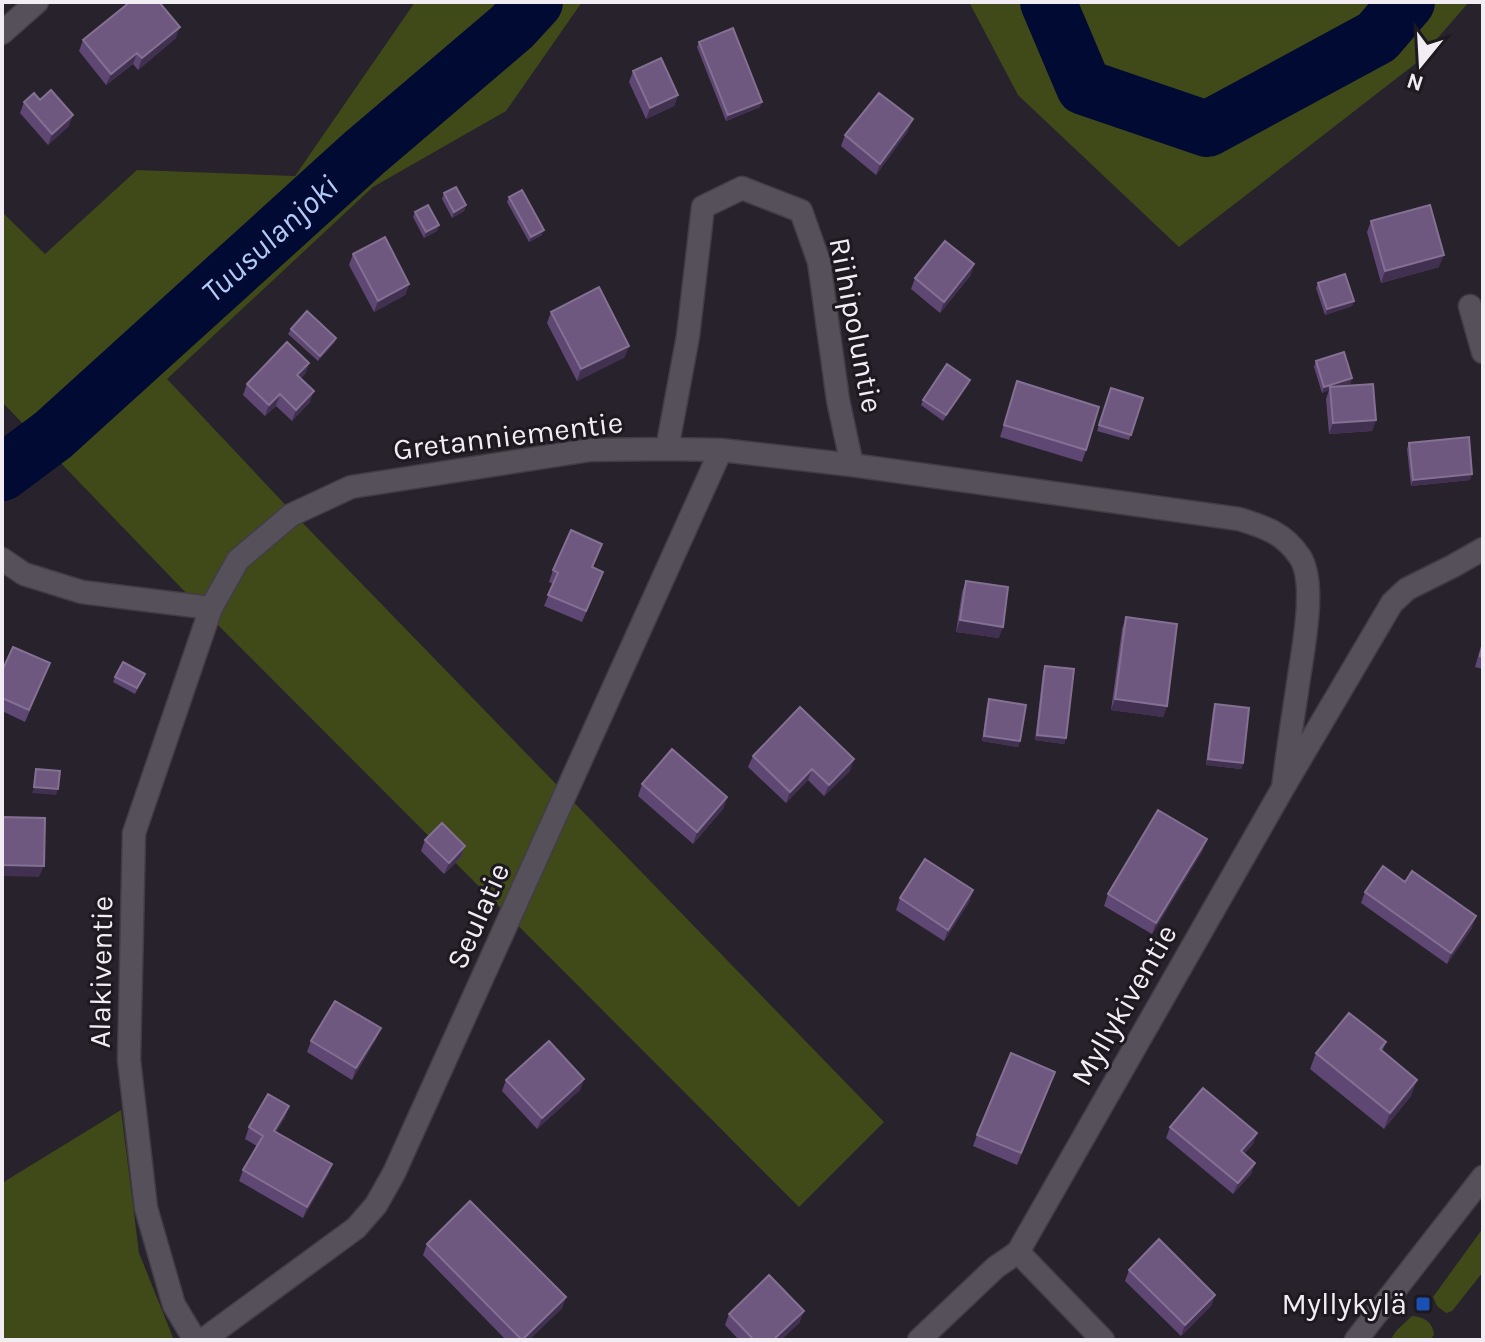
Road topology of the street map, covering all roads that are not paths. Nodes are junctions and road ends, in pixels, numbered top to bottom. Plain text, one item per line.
1 (37, 2) edge
2 (2, 33) edge
3 (1470, 306) dead end
4 (1483, 352) edge
5 (667, 449) junction
6 (721, 450) junction
7 (852, 465) junction
8 (1268, 527) joint
9 (1483, 549) edge
10 (2, 559) edge
11 (211, 608) junction
12 (1283, 788) junction
13 (1483, 1177) edge
14 (1018, 1252) junction
15 (195, 1340) edge
16 (203, 1340) edge
17 (919, 1340) edge
18 (1103, 1340) edge
19 (1356, 1340) edge

1 - 2 street
3 - 4 street
5 - 6 street, Gretanniementie
5 - 7 street, Riihipoluntie
5 - 11 street, Gretanniementie
6 - 7 street, Gretanniementie
6 - 16 street, Seulatie
7 - 8 street, Gretanniementie
8 - 12 street, Myllykiventie
9 - 12 street, Myllykiventie
10 - 11 street
11 - 15 street, Alakiventie
12 - 14 street, Myllykiventie
13 - 19 street
14 - 17 street, Myllykiventie
14 - 18 street

